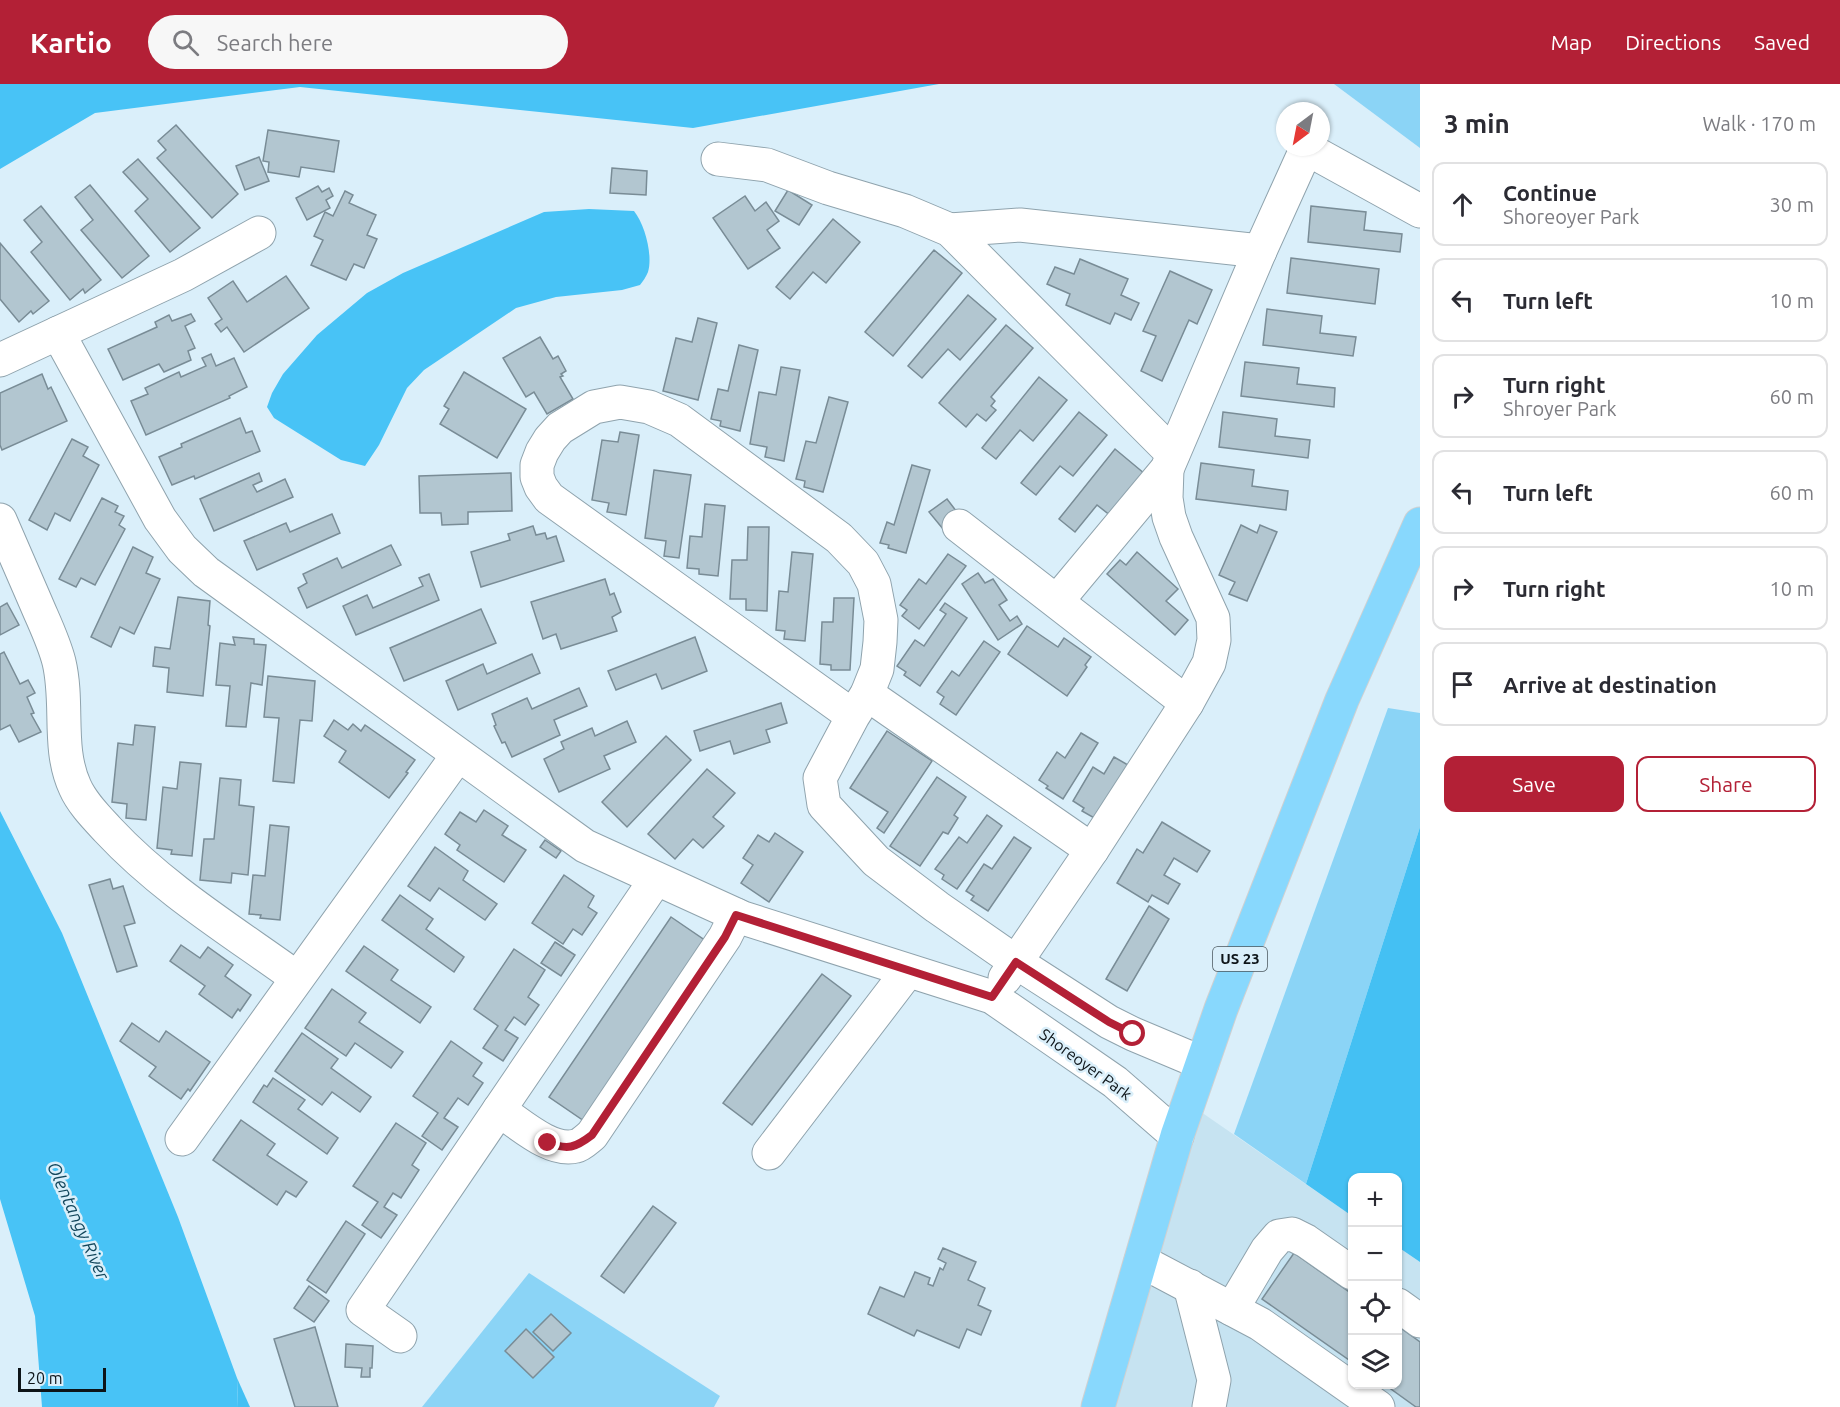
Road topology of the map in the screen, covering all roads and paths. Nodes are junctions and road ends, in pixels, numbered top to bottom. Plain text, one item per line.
1 (718, 159) dead end
2 (1420, 211) edge
3 (950, 230) junction
4 (259, 233) dead end
5 (1260, 251) junction
6 (58, 333) junction
7 (0, 360) edge
8 (1170, 462) junction
9 (0, 520) edge
10 (1420, 524) edge
11 (959, 526) dead end
12 (1057, 601) junction
13 (1187, 703) junction
14 (860, 705) junction
15 (458, 755) junction
16 (1092, 850) junction
17 (656, 879) junction
18 (736, 915) junction
19 (1016, 962) junction
20 (908, 970) junction
21 (297, 978) junction
22 (992, 997) junction
23 (1202, 1063) junction
24 (499, 1110) junction
25 (1177, 1136) junction
26 (182, 1139) dead end
27 (769, 1153) dead end
28 (1141, 1261) junction
29 (1348, 1270) edge
30 (1190, 1286) junction
31 (1402, 1308) edge
32 (1232, 1309) junction
33 (1420, 1321) edge
34 (400, 1336) dead end
35 (1098, 1407) edge
36 (1209, 1407) edge
37 (1378, 1407) edge

1 - 3 street
2 - 5 street
3 - 5 street
3 - 8 street
4 - 6 street
5 - 8 street
6 - 7 street
6 - 15 street, Shoreoyer Park
8 - 12 street
8 - 13 street
9 - 21 street
10 - 23 highway, US 23
11 - 12 street
12 - 13 street
13 - 16 street
14 - 14 street
14 - 16 street
14 - 19 street
15 - 17 street, Shoreoyer Park
15 - 21 street
16 - 19 street
17 - 18 street, Shoreoyer Park
17 - 24 street
18 - 20 street, Shoreoyer Park
18 - 24 street
19 - 22 street
19 - 23 street
20 - 22 street, Shoreoyer Park
20 - 27 street
21 - 26 street
22 - 25 street, Shoreoyer Park
23 - 25 highway, US 23
24 - 34 street
25 - 28 highway, US 23
28 - 30 street
28 - 35 highway, US 23
29 - 32 street
30 - 32 street
30 - 36 street
31 - 33 street
32 - 37 street

